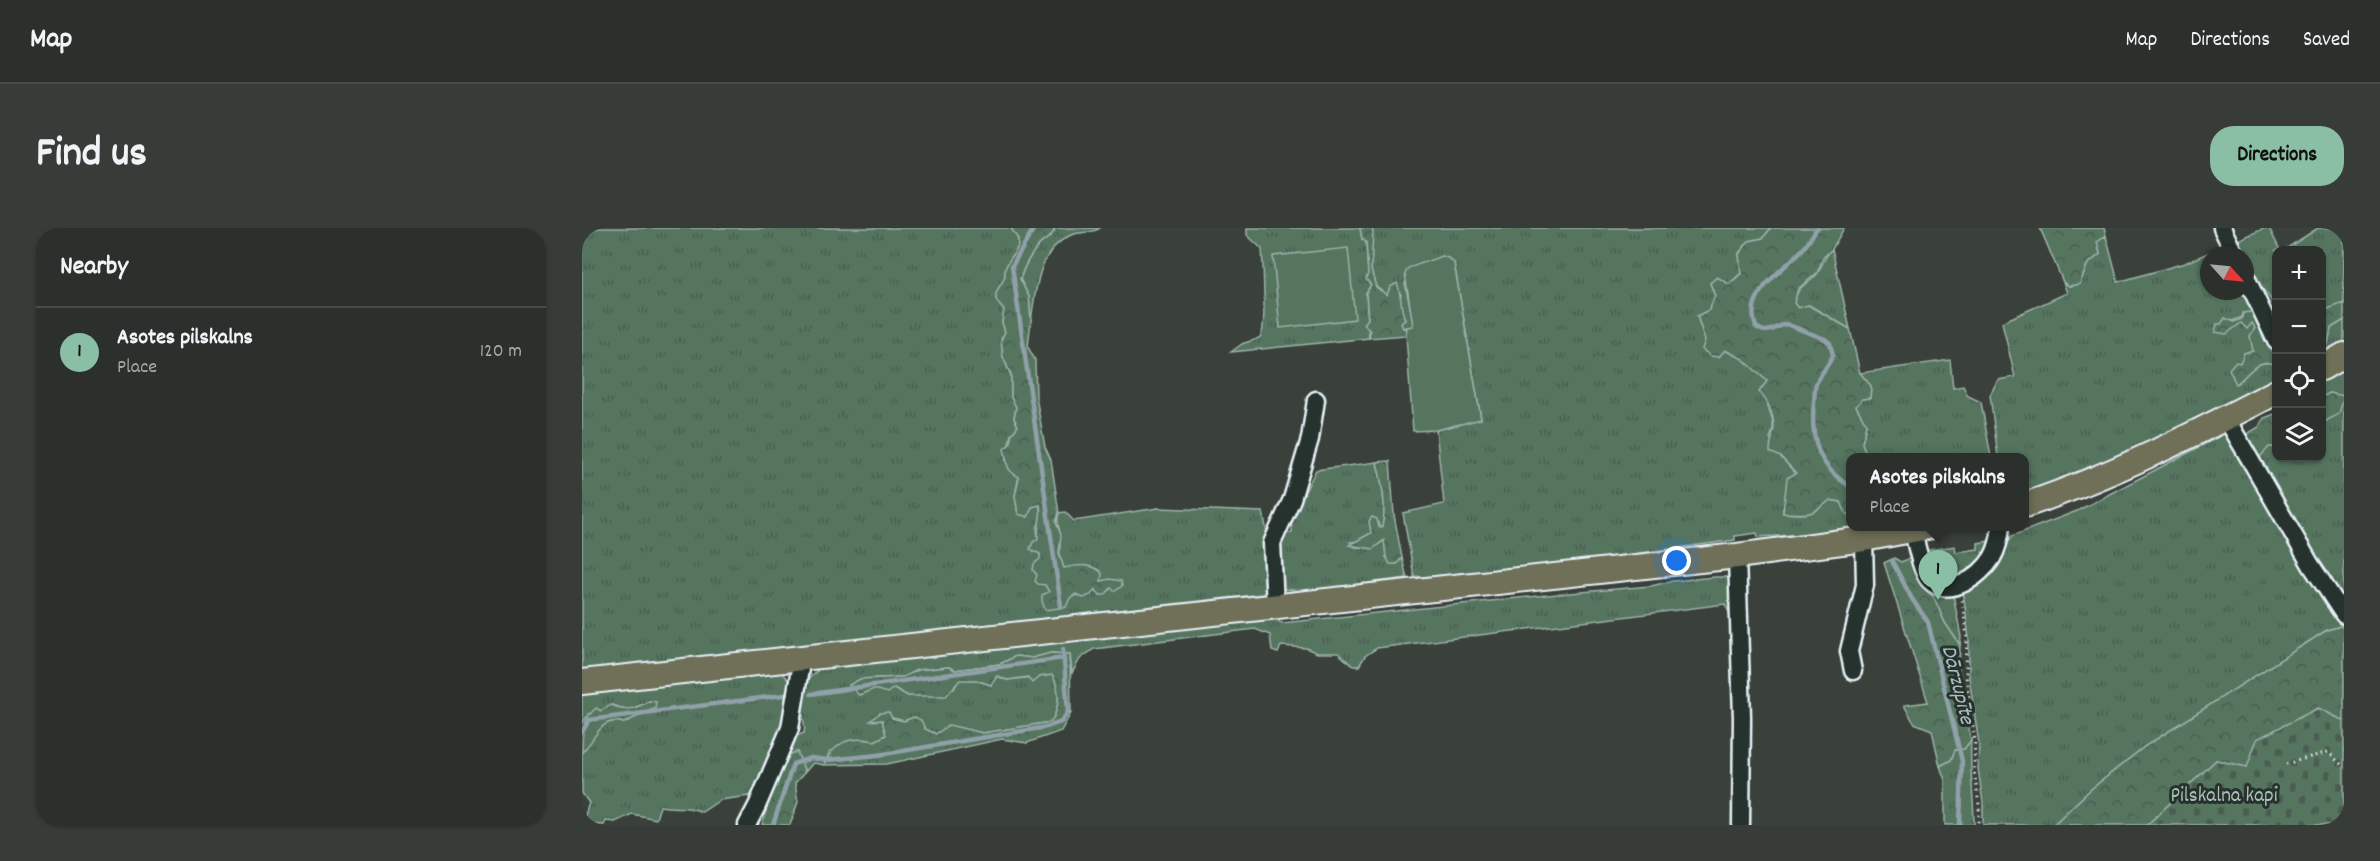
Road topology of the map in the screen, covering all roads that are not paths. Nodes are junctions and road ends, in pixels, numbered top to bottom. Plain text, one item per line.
1 (2225, 231) edge
2 (2231, 246) edge
3 (2254, 294) edge
4 (2272, 331) edge
5 (2344, 356) edge
6 (2326, 366) edge
7 (2272, 395) edge
8 (1316, 400) dead end
9 (2226, 418) junction
10 (2029, 504) edge
11 (1911, 531) edge
12 (1923, 531) edge
13 (2000, 531) edge
14 (1864, 539) junction
15 (1737, 556) junction
16 (1275, 606) junction
17 (2344, 615) edge
18 (802, 657) junction
19 (1853, 671) dead end
20 (582, 682) edge
21 (747, 825) edge
22 (1741, 825) edge

1 - 2 street
3 - 4 street
5 - 6 highway
7 - 9 highway
8 - 16 street
9 - 10 highway
9 - 17 street
11 - 14 highway
12 - 13 street
14 - 15 highway
14 - 19 street
15 - 16 highway
15 - 22 street
16 - 18 highway
18 - 20 highway
18 - 21 street

